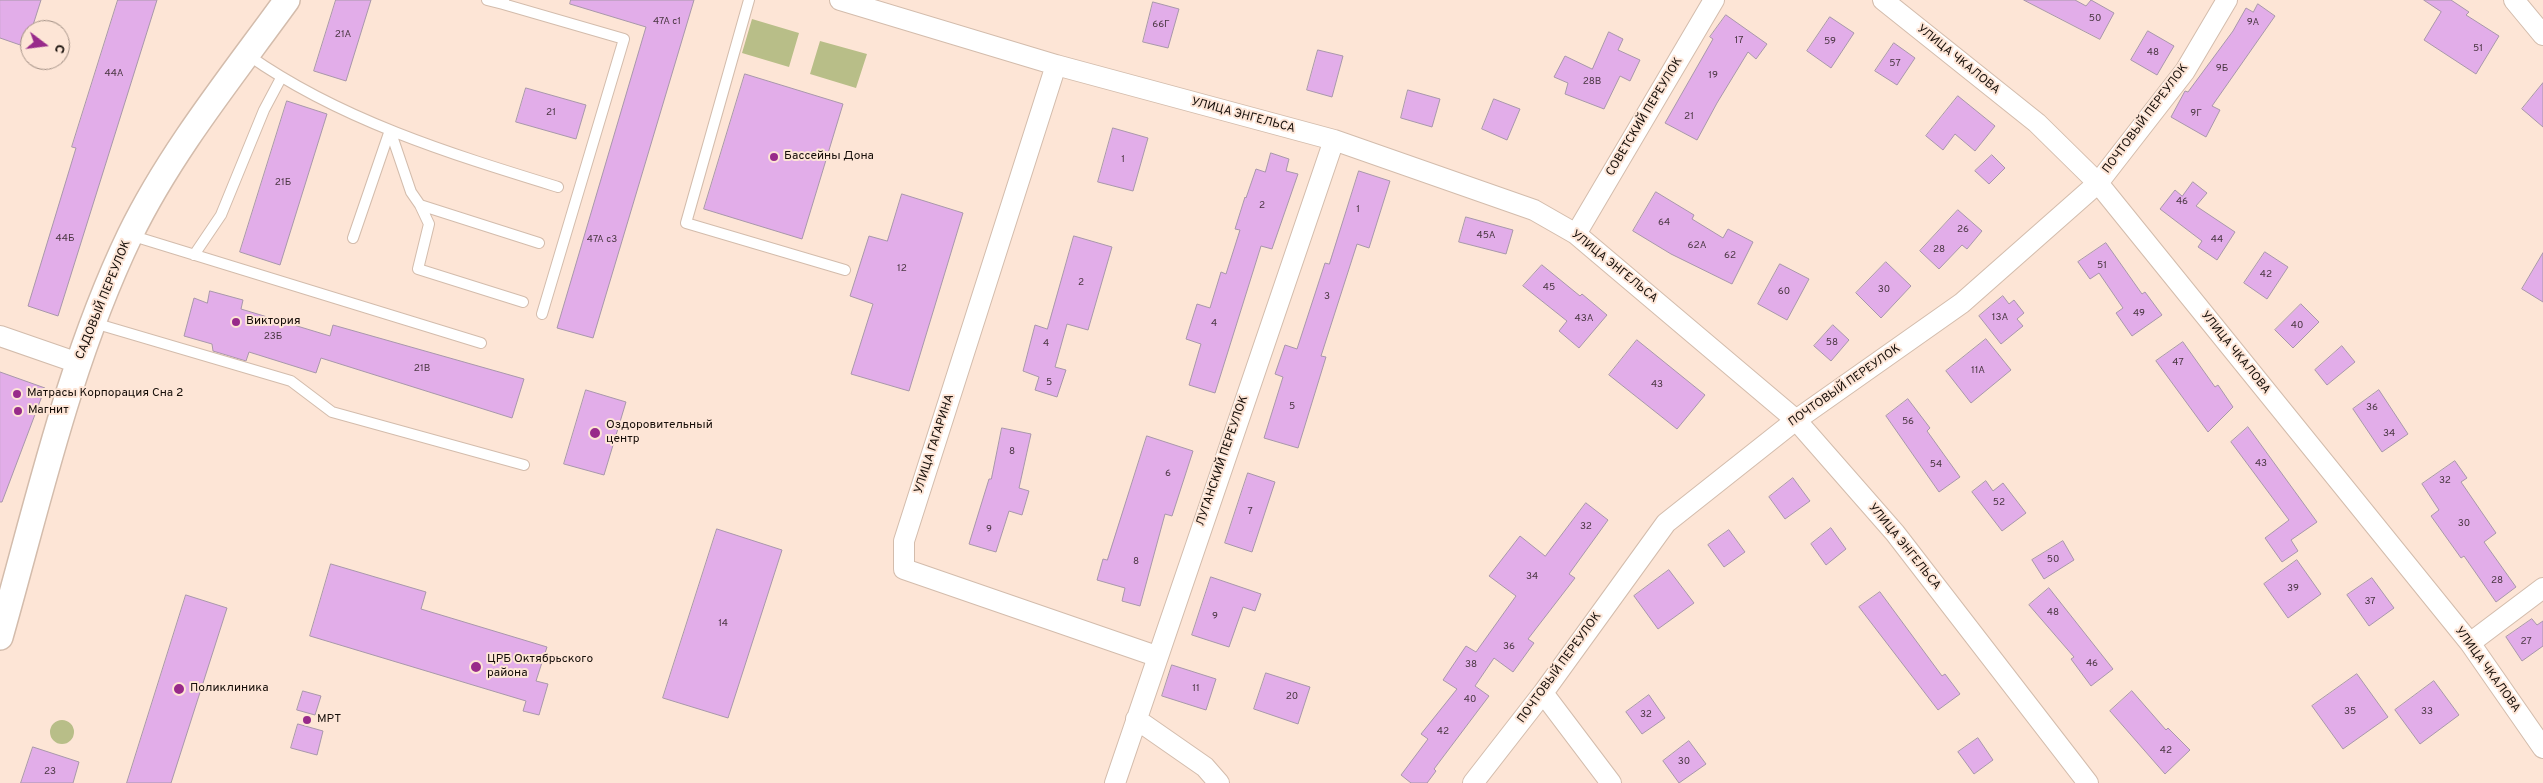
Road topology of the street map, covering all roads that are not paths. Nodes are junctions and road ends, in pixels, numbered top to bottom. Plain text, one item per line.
1 (287, 0) edge
2 (487, 0) edge
3 (749, 0) edge
4 (840, 0) edge
5 (1714, 0) edge
6 (1883, 0) edge
7 (2226, 0) edge
8 (2514, 0) edge
9 (503, 2) edge
10 (2543, 35) edge
11 (248, 55) junction
12 (1056, 66) junction
13 (281, 78) junction
14 (390, 130) junction
15 (1334, 140) junction
16 (2098, 183) junction
17 (558, 186) dead end
18 (420, 205) junction
19 (1576, 234) junction
20 (130, 236) junction
21 (353, 238) dead end
22 (540, 243) dead end
23 (194, 255) junction
24 (845, 270) dead end
25 (523, 302) dead end
26 (542, 314) dead end
27 (94, 323) junction
28 (0, 336) edge
29 (481, 342) dead end
30 (78, 363) junction
31 (1796, 420) junction
32 (524, 465) dead end
33 (2543, 588) edge
34 (0, 637) edge
35 (2470, 643) junction
36 (1156, 656) junction
37 (1543, 693) junction
38 (1136, 719) junction
39 (2543, 748) edge
40 (1115, 783) edge
41 (1219, 783) edge
42 (1473, 783) edge
43 (1611, 783) edge
44 (2088, 783) edge

1 - 11 street, САДОВЫЙ ПЕРЕУЛОК
2 - 9 lane
3 - 24 lane
4 - 12 street, УЛИЦА ЭНГЕЛЬСА
5 - 19 street, СОВЕТСКИЙ ПЕРЕУЛОК
6 - 16 street, УЛИЦА ЧКАЛОВА
7 - 16 street, ПОЧТОВЫЙ ПЕРЕУЛОК
8 - 10 street
9 - 26 lane
11 - 13 lane
11 - 20 street, САДОВЫЙ ПЕРЕУЛОК
12 - 15 street, УЛИЦА ЭНГЕЛЬСА
12 - 36 street, УЛИЦА ГАГАРИНА
13 - 14 lane
13 - 23 lane
14 - 17 lane
14 - 18 lane
14 - 21 lane
15 - 19 street, УЛИЦА ЭНГЕЛЬСА
15 - 36 street, ЛУГАНСКИЙ ПЕРЕУЛОК
16 - 31 street, ПОЧТОВЫЙ ПЕРЕУЛОК
16 - 35 street, УЛИЦА ЧКАЛОВА
18 - 22 lane
18 - 25 lane
19 - 31 street, УЛИЦА ЭНГЕЛЬСА
20 - 23 lane
20 - 27 street, САДОВЫЙ ПЕРЕУЛОК
23 - 29 lane
27 - 30 street, САДОВЫЙ ПЕРЕУЛОК
27 - 32 lane
28 - 30 street
30 - 34 street, САДОВЫЙ ПЕРЕУЛОК
31 - 37 street, ПОЧТОВЫЙ ПЕРЕУЛОК
31 - 44 street, УЛИЦА ЭНГЕЛЬСА
33 - 35 street
35 - 39 street, УЛИЦА ЧКАЛОВА
36 - 38 street, ЛУГАНСКИЙ ПЕРЕУЛОК
37 - 42 street, ПОЧТОВЫЙ ПЕРЕУЛОК
37 - 43 street
38 - 40 street, ЛУГАНСКИЙ ПЕРЕУЛОК
38 - 41 street

